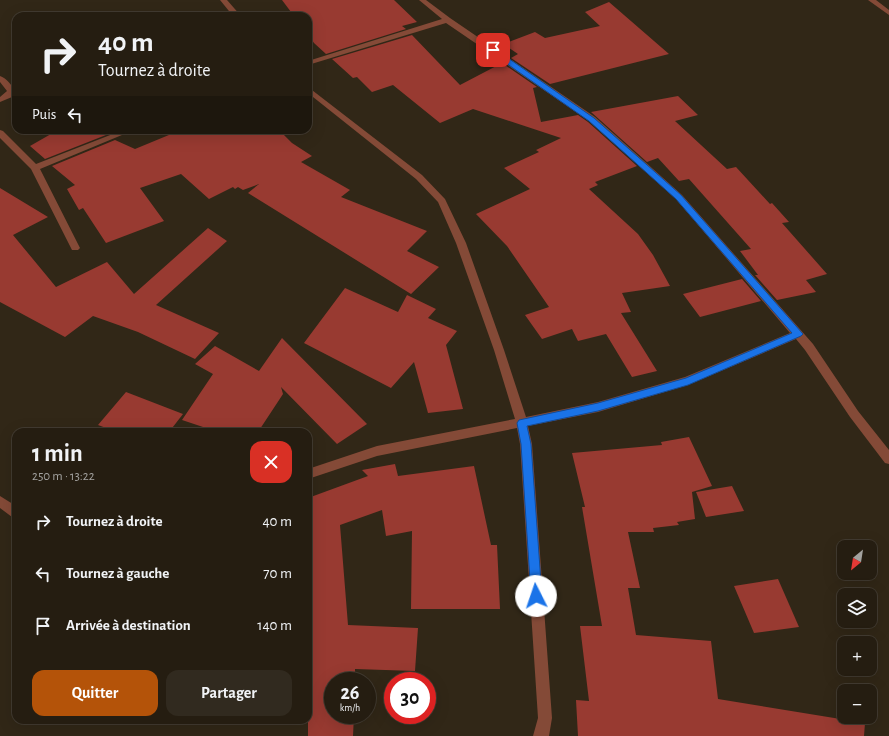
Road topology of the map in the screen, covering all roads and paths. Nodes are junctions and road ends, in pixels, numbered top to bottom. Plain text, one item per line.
1 (223, 0) edge
2 (422, 0) edge
3 (870, 0) edge
4 (234, 12) edge
5 (889, 13) edge
6 (447, 20) junction
7 (312, 62) edge
8 (0, 78) edge
9 (312, 92) edge
10 (0, 100) edge
11 (0, 133) edge
12 (120, 134) edge
13 (35, 168) junction
14 (75, 248) dead end
15 (798, 334) junction
16 (522, 423) junction
17 (889, 459) edge
18 (312, 473) edge
19 (0, 501) edge
20 (12, 511) edge
21 (541, 736) edge

1 - 4 street
2 - 6 street
3 - 5 street
6 - 7 street
6 - 15 street
8 - 10 street
9 - 16 street
11 - 13 street
12 - 13 street
13 - 14 street
15 - 16 street
15 - 17 street
16 - 18 street
16 - 21 street
19 - 20 street

